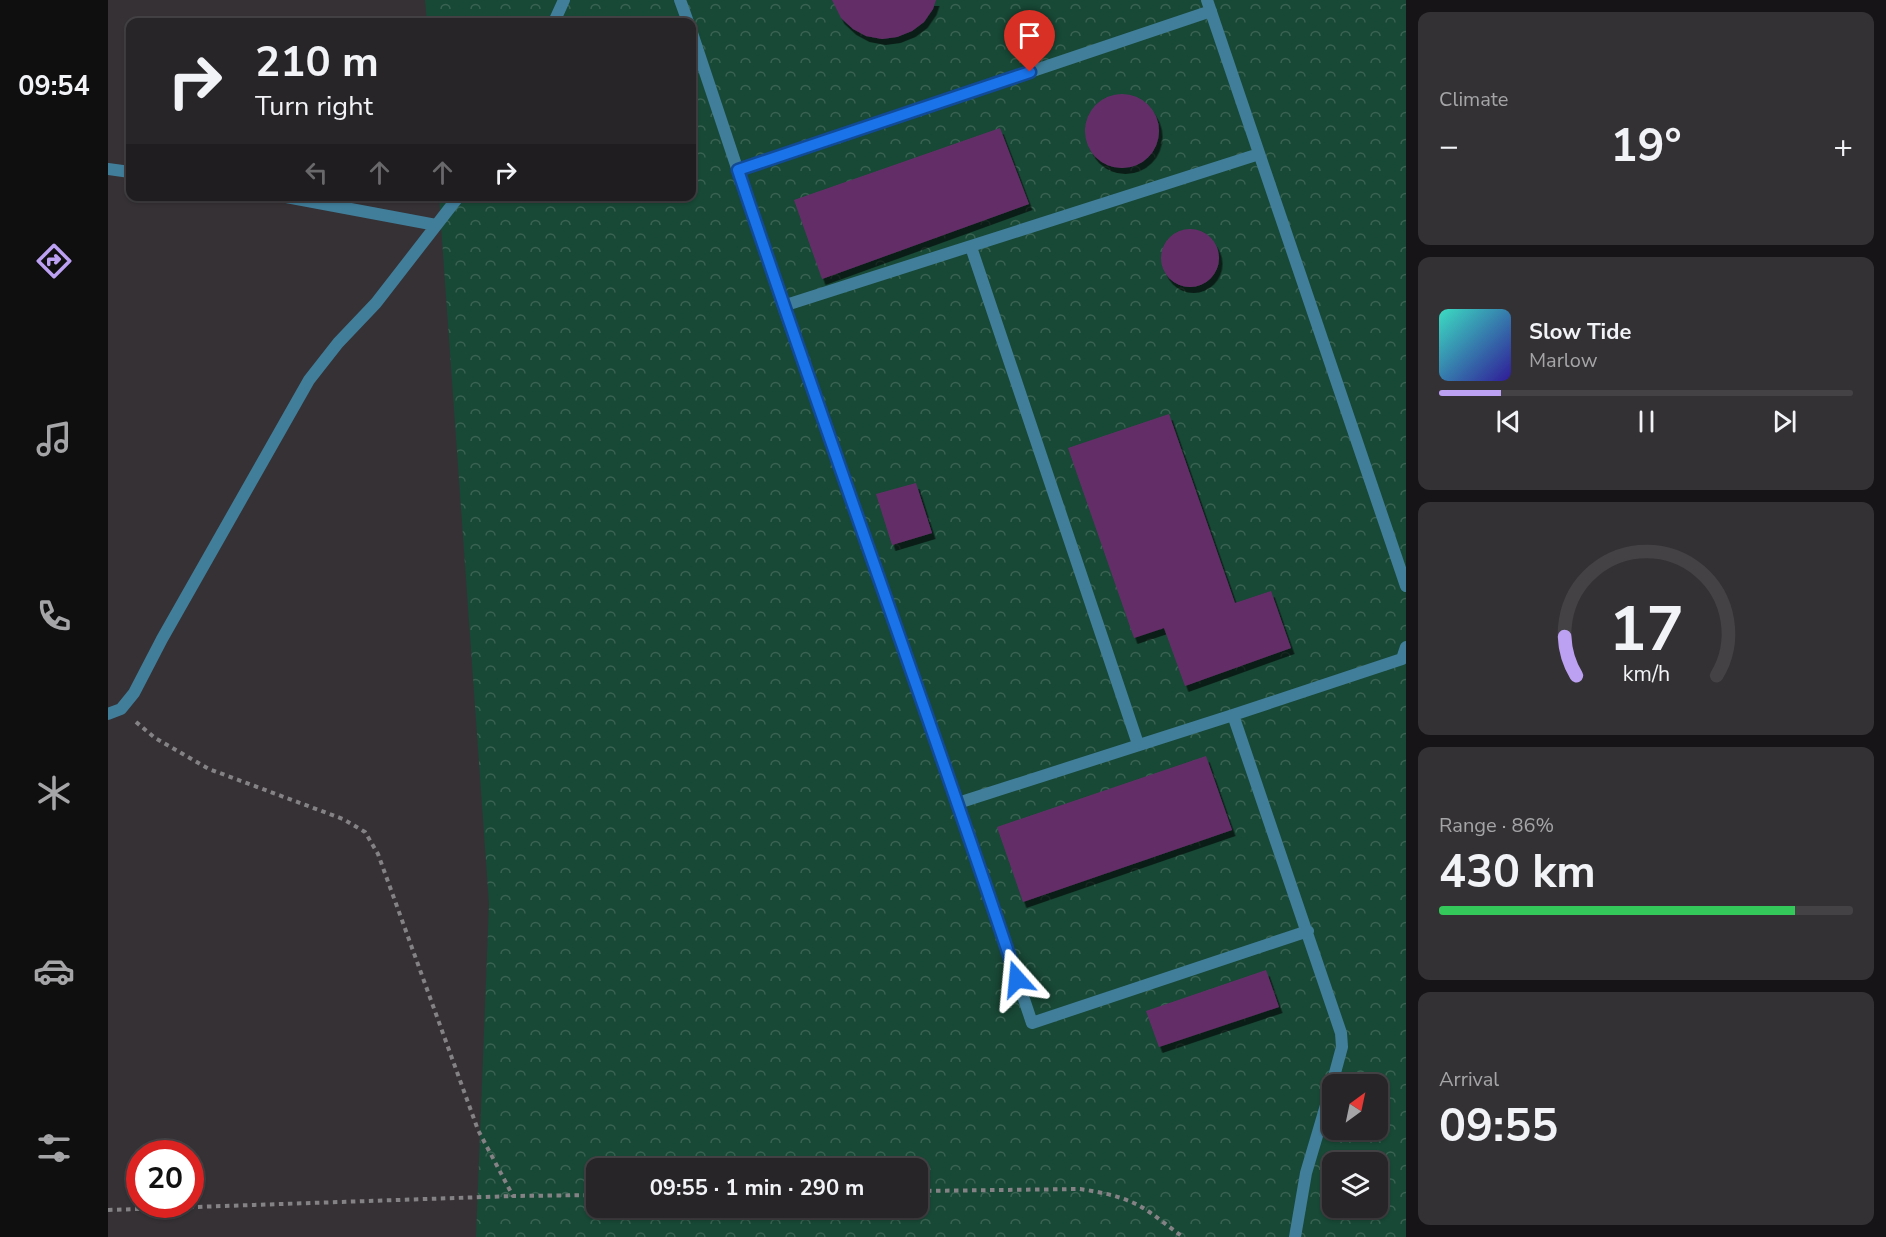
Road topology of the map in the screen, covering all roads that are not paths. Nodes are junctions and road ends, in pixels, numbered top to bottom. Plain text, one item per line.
1 (564, 0) edge
2 (680, 0) edge
3 (1209, 6) edge
4 (556, 18) edge
5 (687, 18) edge
6 (696, 45) edge
7 (1259, 154) junction
8 (108, 169) edge
9 (738, 170) junction
10 (126, 171) edge
11 (308, 201) edge
12 (455, 201) edge
13 (436, 225) junction
14 (971, 247) junction
15 (783, 306) junction
16 (1406, 586) edge
17 (1406, 647) edge
18 (108, 714) edge
19 (1233, 715) junction
20 (1138, 744) junction
21 (958, 803) junction
22 (1308, 931) junction
23 (1335, 1074) edge
24 (1322, 1119) edge
25 (1295, 1237) edge

1 - 4 lane
2 - 5 lane
3 - 7 lane
3 - 9 lane
6 - 9 lane
7 - 14 lane
7 - 16 lane
8 - 10 lane
9 - 15 lane
11 - 13 lane
12 - 13 lane
13 - 18 lane
14 - 15 lane
14 - 20 lane
15 - 21 lane
17 - 19 lane
19 - 20 lane
19 - 22 lane
20 - 21 lane
21 - 22 lane
22 - 23 lane
24 - 25 lane

